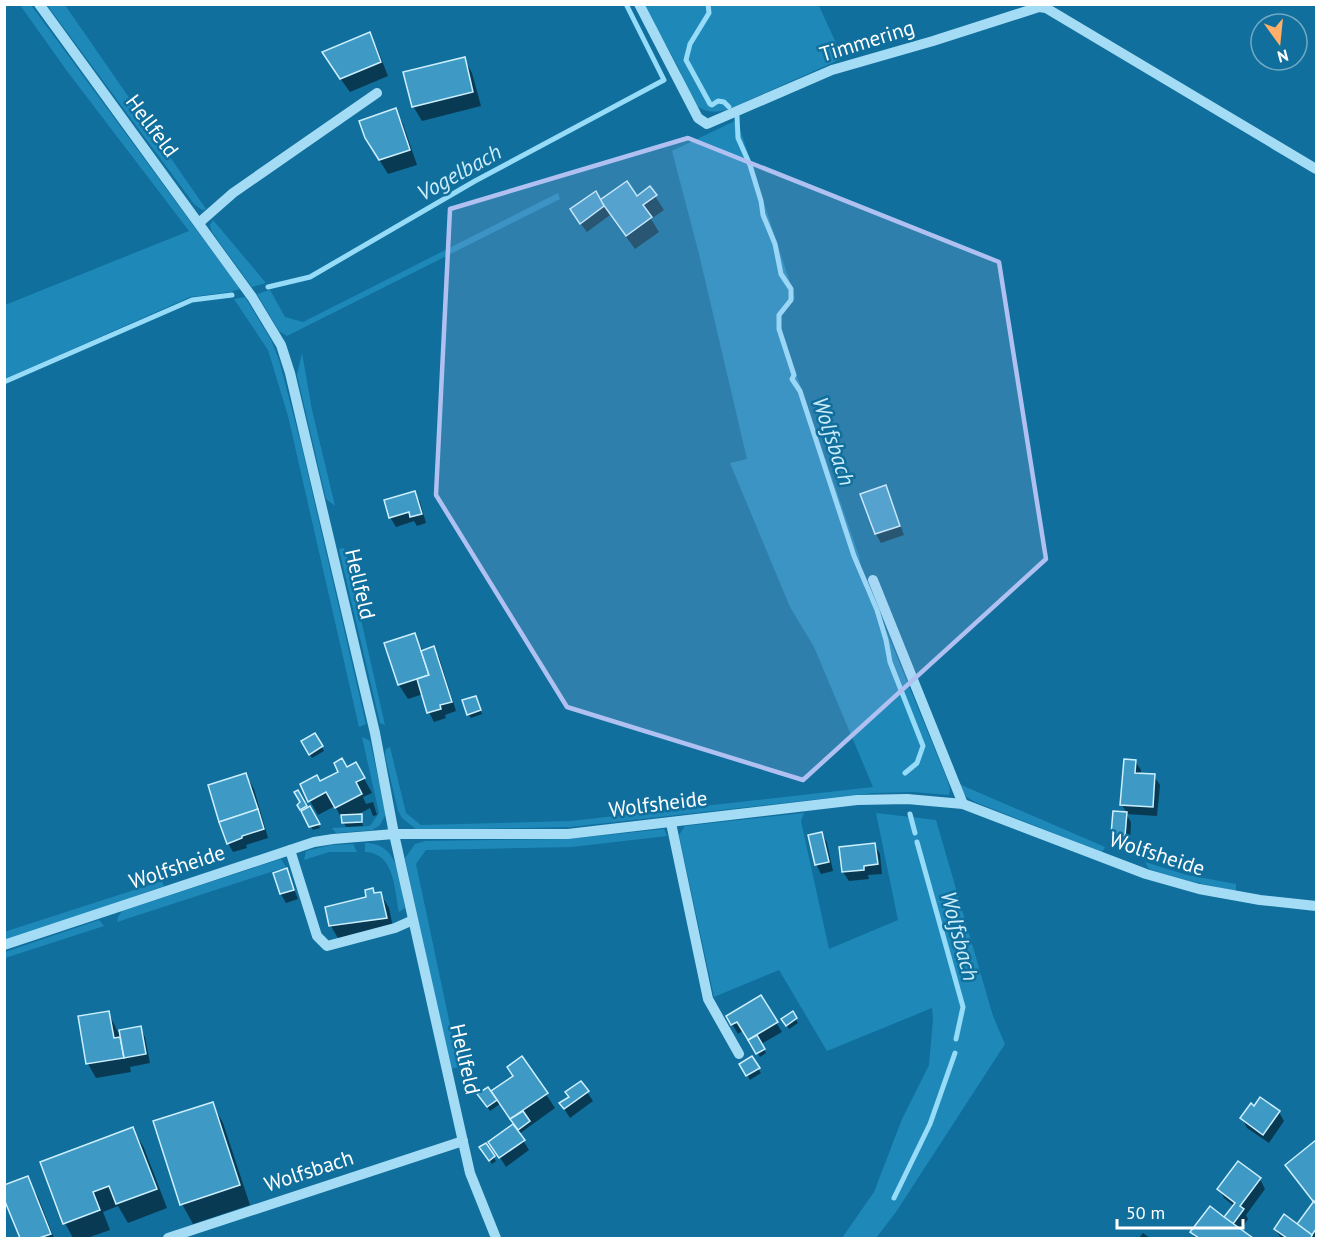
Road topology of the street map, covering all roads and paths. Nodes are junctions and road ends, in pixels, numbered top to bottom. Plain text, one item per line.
1 (39, 4) edge
2 (639, 4) edge
3 (1030, 7) edge
4 (377, 93) dead end
5 (1317, 169) edge
6 (200, 222) junction
7 (873, 580) dead end
8 (963, 804) junction
9 (671, 823) junction
10 (394, 834) junction
11 (290, 850) junction
12 (1317, 906) edge
13 (413, 920) junction
14 (4, 945) edge
15 (739, 1054) dead end
16 (463, 1141) junction
17 (168, 1239) edge
18 (496, 1239) edge

1 - 6 street, Hellfeld
2 - 3 street, Timmering
3 - 5 street, Timmering
4 - 6 street
6 - 10 street, Hellfeld
7 - 8 street
8 - 9 street, Wolfsheide
8 - 12 street, Wolfsheide
9 - 10 street, Wolfsheide
9 - 15 street
10 - 11 street, Wolfsheide
10 - 13 street, Hellfeld
11 - 13 street
11 - 14 street, Wolfsheide
13 - 16 street, Hellfeld
16 - 17 street, Wolfsbach
16 - 18 street, Hellfeld

